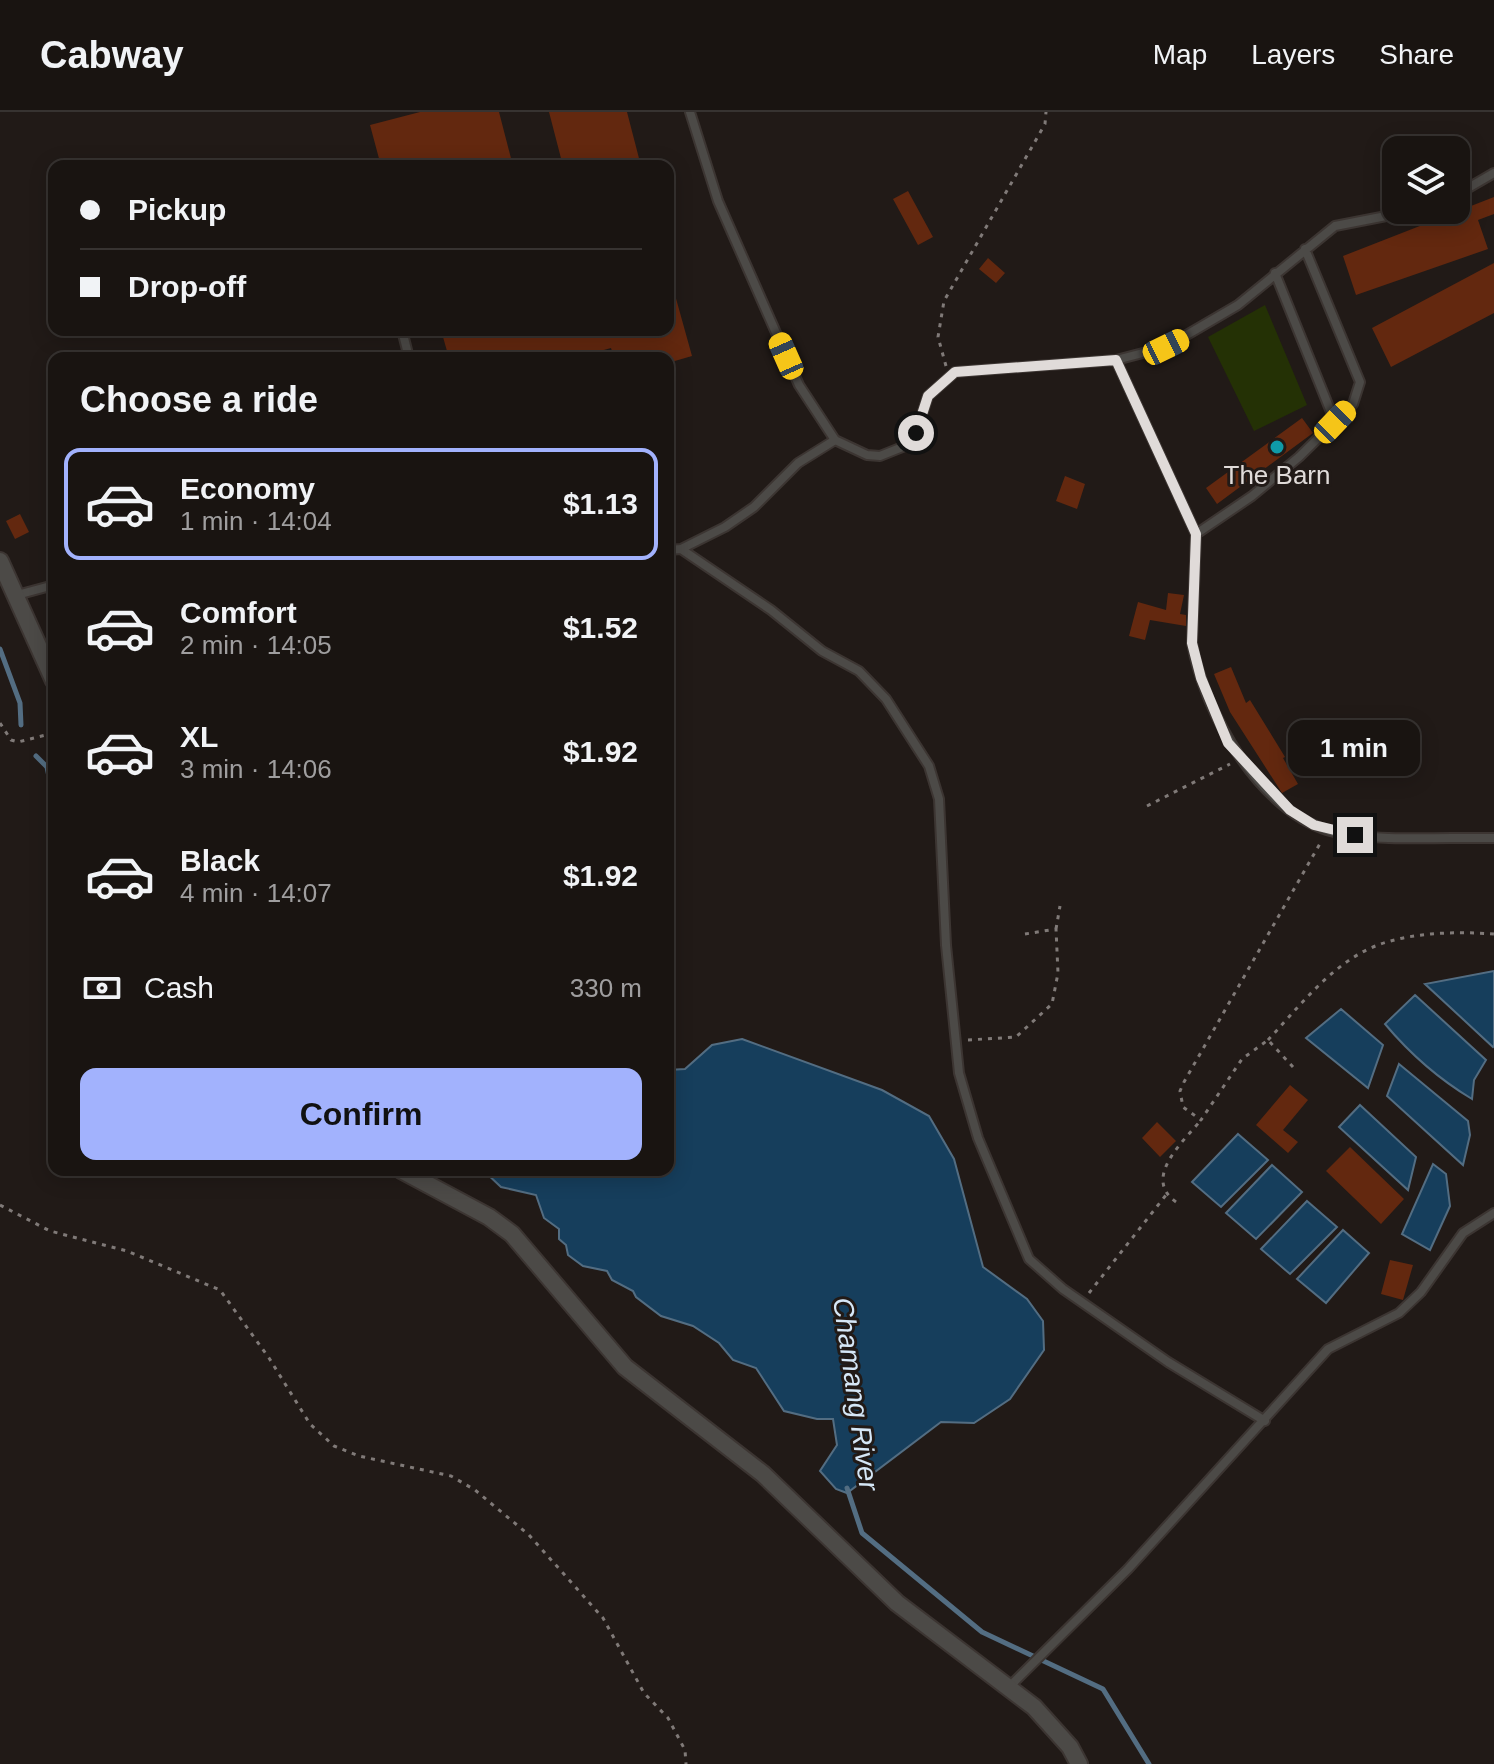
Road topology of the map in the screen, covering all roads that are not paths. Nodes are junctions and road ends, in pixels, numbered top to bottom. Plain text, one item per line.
1 (690, 112) edge
2 (1494, 173) edge
3 (1470, 187) edge
4 (1382, 217) edge
5 (1305, 249) junction
6 (1275, 273) junction
7 (1116, 360) junction
8 (1335, 422) junction
9 (835, 440) junction
10 (1196, 534) junction
11 (681, 549) junction
12 (674, 550) edge
13 (0, 561) edge
14 (48, 587) edge
15 (17, 595) junction
16 (48, 667) edge
17 (1494, 838) edge
18 (412, 1176) edge
19 (1494, 1213) edge
20 (1265, 1421) junction
21 (1010, 1686) junction
22 (1079, 1764) edge

1 - 9 lane
2 - 3 lane
4 - 5 lane
5 - 6 lane
5 - 8 lane
6 - 7 lane
6 - 8 lane
7 - 9 lane
7 - 10 lane
8 - 10 lane
9 - 11 lane
10 - 17 lane
11 - 12 lane
11 - 20 lane
13 - 15 street
14 - 15 lane
15 - 16 street
18 - 21 street
19 - 20 lane
20 - 21 lane
21 - 22 street

